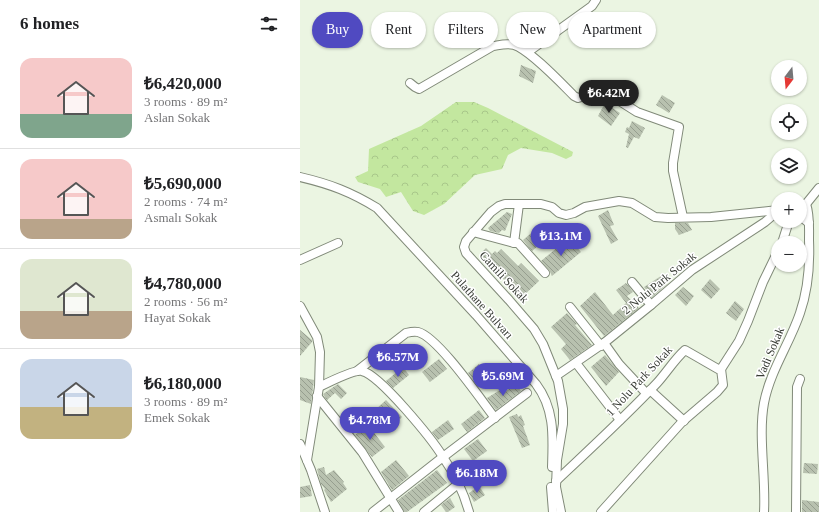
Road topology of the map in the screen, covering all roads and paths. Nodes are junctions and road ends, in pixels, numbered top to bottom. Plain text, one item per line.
1 (596, 0) edge
2 (528, 52) junction
3 (410, 82) dead end
4 (300, 177) edge
5 (819, 188) edge
6 (807, 202) edge
7 (519, 204) junction
8 (771, 211) edge
9 (771, 216) edge
10 (683, 217) junction
11 (807, 217) edge
12 (809, 223) joint
13 (473, 232) junction
14 (514, 242) junction
15 (338, 243) dead end
16 (300, 260) edge
17 (771, 265) edge
18 (545, 273) dead end
19 (632, 282) dead end
20 (651, 305) junction
21 (300, 306) edge
22 (570, 307) dead end
23 (602, 344) junction
24 (576, 363) junction
25 (721, 369) junction
26 (357, 370) junction
27 (556, 376) junction
28 (800, 379) dead end
29 (319, 387) junction
30 (648, 392) junction
31 (527, 393) dead end
32 (317, 396) junction
33 (495, 418) junction
34 (620, 420) junction
35 (684, 420) junction
36 (300, 444) edge
37 (443, 457) junction
38 (307, 460) junction
39 (556, 481) junction
40 (458, 484) junction
41 (390, 499) junction
42 (325, 512) edge
43 (374, 512) edge
44 (399, 512) edge
45 (424, 512) edge
46 (469, 512) edge
47 (553, 512) edge
48 (560, 512) edge
49 (601, 512) edge
50 (764, 512) edge
51 (796, 512) edge

1 - 2 street
2 - 3 street
2 - 10 street
4 - 47 street, Pulathane Bulvarı
5 - 6 street
7 - 10 street, Camili Sokak
7 - 13 street, Camili Sokak
7 - 14 street
8 - 10 street, Camili Sokak
9 - 20 street, 2 Nolu Park Sokak
11 - 12 street, Vadi Sokak
12 - 50 street, Vadi Sokak
13 - 14 street
13 - 27 street, Camili Sokak
14 - 18 street
15 - 16 street
17 - 25 street
19 - 20 street
20 - 23 street, 2 Nolu Park Sokak
21 - 29 street
22 - 23 street
23 - 24 street, 2 Nolu Park Sokak
23 - 30 street
24 - 27 street, 2 Nolu Park Sokak
24 - 34 street
25 - 30 street, 1 Nolu Park Sokak
25 - 35 street
26 - 29 street
26 - 33 street
26 - 37 street
27 - 39 street, Camili Sokak
28 - 51 street
29 - 32 street
30 - 34 street, 1 Nolu Park Sokak
30 - 35 street
31 - 33 street
32 - 38 street
32 - 41 street
33 - 37 street
34 - 39 street, 1 Nolu Park Sokak
35 - 49 street
36 - 38 street
37 - 40 street
37 - 41 street
38 - 42 street
39 - 48 street, Camili Sokak
40 - 45 street
40 - 46 street
41 - 43 street
41 - 44 street

